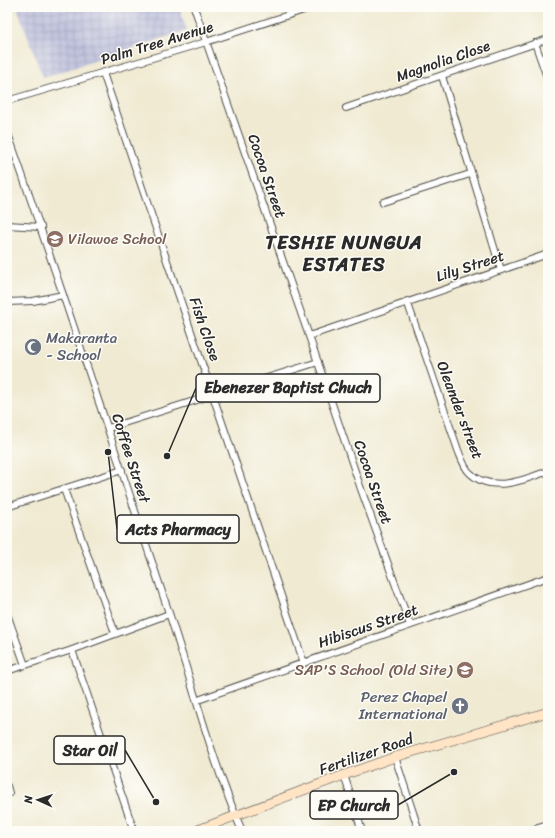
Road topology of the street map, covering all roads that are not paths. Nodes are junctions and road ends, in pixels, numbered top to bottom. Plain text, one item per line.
1 (194, 7) edge
2 (313, 7) edge
3 (548, 39) edge
4 (206, 42) junction
5 (535, 43) junction
6 (103, 73) junction
7 (442, 76) junction
8 (548, 80) edge
9 (7, 101) edge
10 (346, 108) dead end
11 (7, 131) edge
12 (470, 174) junction
13 (383, 202) dead end
14 (7, 225) edge
15 (41, 227) junction
16 (548, 254) edge
17 (501, 270) junction
18 (63, 296) junction
19 (407, 301) junction
20 (7, 302) edge
21 (309, 336) junction
22 (318, 362) junction
23 (213, 394) junction
24 (108, 428) junction
25 (122, 470) junction
26 (548, 471) edge
27 (64, 489) junction
28 (7, 507) edge
29 (548, 577) edge
30 (7, 614) edge
31 (169, 614) junction
32 (410, 625) junction
33 (115, 633) junction
34 (72, 650) junction
35 (304, 663) junction
36 (25, 665) junction
37 (7, 671) edge
38 (198, 700) junction
39 (548, 712) edge
40 (395, 757) junction
41 (344, 775) junction
42 (7, 786) edge
43 (10, 793) dead end
44 (236, 816) junction
45 (548, 824) edge
46 (134, 831) edge
47 (195, 831) edge
48 (242, 831) edge
49 (362, 831) edge
50 (419, 831) edge
51 (533, 831) edge

1 - 4 street, Cocoa Street
2 - 4 street, Palm Tree Avenue
3 - 5 street, Magnolia Close
4 - 6 street, Palm Tree Avenue
4 - 21 street, Cocoa Street
5 - 7 street, Magnolia Close
5 - 8 street
6 - 9 street, Palm Tree Avenue
6 - 23 street, Fish Close
7 - 10 street, Magnolia Close
7 - 12 street
11 - 15 street, Coffee Street
12 - 13 street
12 - 17 street
14 - 15 street
15 - 18 street, Coffee Street
16 - 17 street, Lily Street
17 - 19 street, Lily Street
18 - 20 street
18 - 24 street, Coffee Street
19 - 21 street, Lily Street
19 - 26 street, Oleander street
21 - 22 street, Cocoa Street
22 - 23 street
22 - 32 street, Cocoa Street
23 - 24 street
23 - 35 street, Fish Close
24 - 25 street, Coffee Street
25 - 27 street
25 - 31 street, Coffee Street
27 - 28 street
27 - 33 street
29 - 32 street, Hibiscus Street
30 - 36 street
31 - 33 street
31 - 38 street, Coffee Street
32 - 35 street, Hibiscus Street
33 - 34 street
34 - 36 street
34 - 46 street
35 - 38 street, Hibiscus Street
36 - 37 street
38 - 44 street, Coffee Street
39 - 40 street, Fertilizer Road
40 - 41 street, Fertilizer Road
40 - 50 street
41 - 44 street, Fertilizer Road
41 - 49 street
42 - 43 street
44 - 47 street, Fertilizer Road
44 - 48 street, Coffee Street
45 - 51 street

